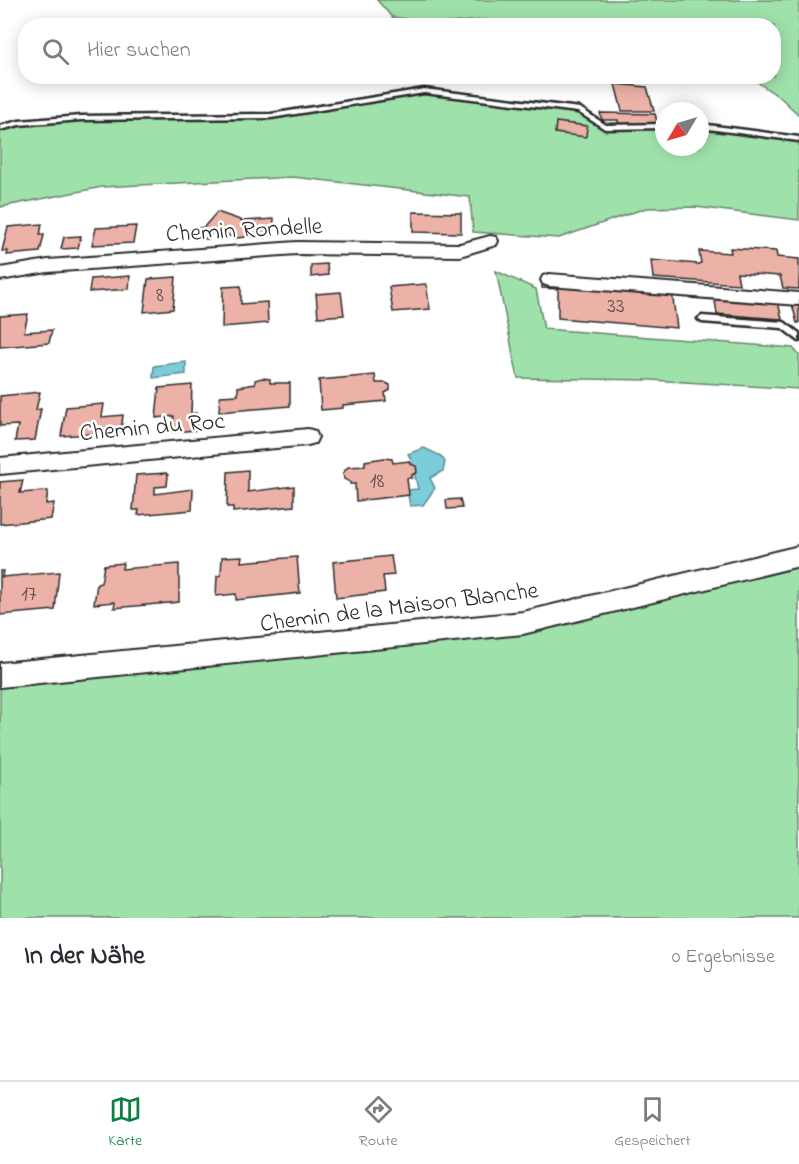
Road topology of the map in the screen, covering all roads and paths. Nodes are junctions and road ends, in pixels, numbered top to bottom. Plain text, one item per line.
1 (655, 126) edge
2 (709, 127) edge
3 (0, 128) edge
4 (799, 139) edge
5 (490, 241) dead end
6 (0, 274) edge
7 (549, 280) dead end
8 (799, 299) edge
9 (702, 319) dead end
10 (799, 338) edge
11 (308, 437) dead end
12 (0, 466) edge
13 (799, 556) edge
14 (0, 675) edge

1 - 3 lane
2 - 4 lane
5 - 6 street, Chemin Rondelle
7 - 8 street
9 - 10 lane
11 - 12 street, Chemin du Roc
13 - 14 street, Chemin de la Maison Blanche

